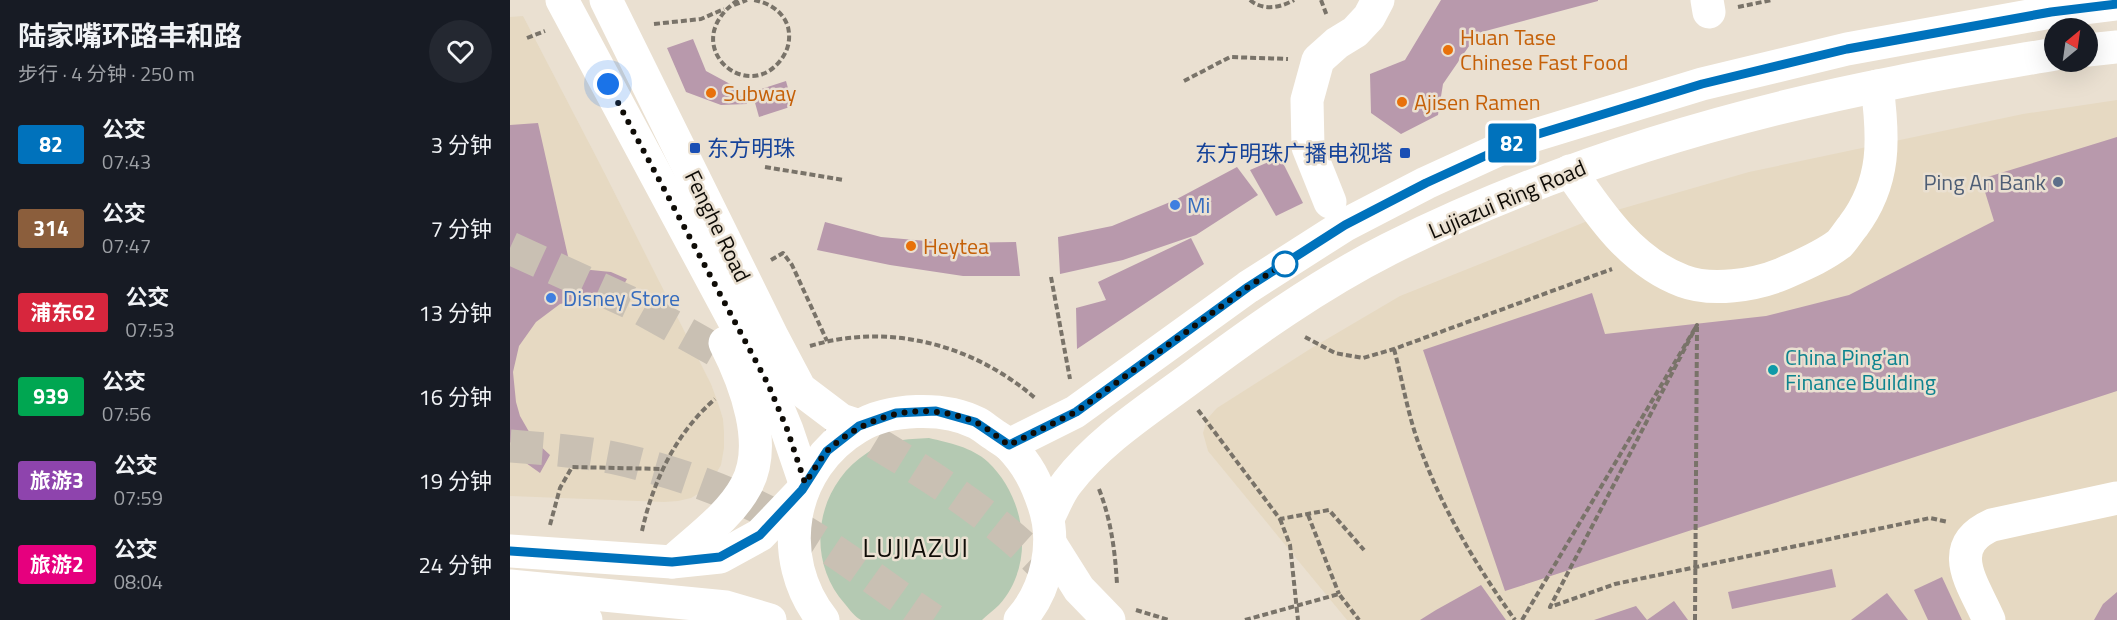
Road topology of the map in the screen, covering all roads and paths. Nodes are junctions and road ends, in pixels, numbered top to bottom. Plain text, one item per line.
1 (562, 0) edge
2 (606, 0) edge
3 (738, 0) edge
4 (747, 0) edge
5 (754, 0) edge
6 (1250, 0) edge
7 (1294, 0) edge
8 (1378, 0) edge
9 (2117, 4) edge
10 (2050, 6) edge
11 (726, 8) junction
12 (654, 24) dead end
13 (2117, 47) edge
14 (2098, 49) edge
15 (2044, 56) edge
16 (1318, 60) junction
17 (1184, 81) dead end
18 (1876, 87) junction
19 (765, 167) dead end
20 (1570, 171) junction
21 (844, 180) dead end
22 (1330, 202) dead end
23 (694, 246) junction
24 (1643, 257) junction
25 (771, 260) dead end
26 (1051, 277) dead end
27 (1697, 325) junction
28 (1305, 337) dead end
29 (827, 341) dead end
30 (1394, 349) junction
31 (1197, 409) dead end
32 (1076, 412) junction
33 (859, 426) junction
34 (684, 432) dead end
35 (1009, 445) junction
36 (662, 469) junction
37 (804, 486) junction
38 (2117, 498) edge
39 (1308, 514) junction
40 (1280, 519) junction
41 (1049, 531) junction
42 (1970, 539) junction
43 (639, 541) dead end
44 (1364, 550) dead end
45 (510, 551) edge
46 (543, 553) junction
47 (672, 562) junction
48 (510, 585) edge
49 (1339, 594) junction
50 (629, 597) junction
51 (1119, 614) edge
52 (510, 617) edge
53 (586, 620) edge
54 (705, 620) edge
55 (770, 620) edge
56 (823, 620) edge
57 (1020, 620) edge
58 (1169, 620) edge
59 (1245, 620) edge
60 (1298, 620) edge
61 (1359, 620) edge
62 (1515, 620) edge
63 (1522, 620) edge
64 (1695, 620) edge
65 (1989, 620) edge

1 - 23 main road, Fenghe Road
2 - 33 main road, Fenghe Road
3 - 11 path
4 - 11 path
5 - 11 path
6 - 7 path
8 - 16 main road
9 - 10 main road, Lujiazui Ring Road
10 - 32 main road, Lujiazui Ring Road
11 - 12 path
13 - 14 main road
15 - 18 main road, Lujiazui Ring Road
16 - 17 path
16 - 22 main road
18 - 20 main road, Lujiazui Ring Road
18 - 24 main road
19 - 21 path
20 - 24 main road
20 - 41 main road, Lujiazui Ring Road
23 - 37 main road, Fenghe Road
23 - 47 main road
24 - 30 path
25 - 29 path
26 - 32 path
27 - 42 path
27 - 63 path
27 - 64 path
28 - 30 path
30 - 62 path
31 - 40 path
32 - 35 main road, Lujiazui Ring Road
33 - 35 main road
33 - 37 main road
34 - 36 path
35 - 41 main road
36 - 43 path
36 - 46 path
37 - 47 main road
37 - 56 main road
38 - 42 main road
39 - 40 path
39 - 44 path
39 - 49 path
40 - 60 path
41 - 51 main road
41 - 57 main road
42 - 65 main road
45 - 46 main road
46 - 47 main road
48 - 50 main road
49 - 59 path
49 - 61 path
50 - 54 main road
50 - 55 main road
51 - 58 path
52 - 53 main road

